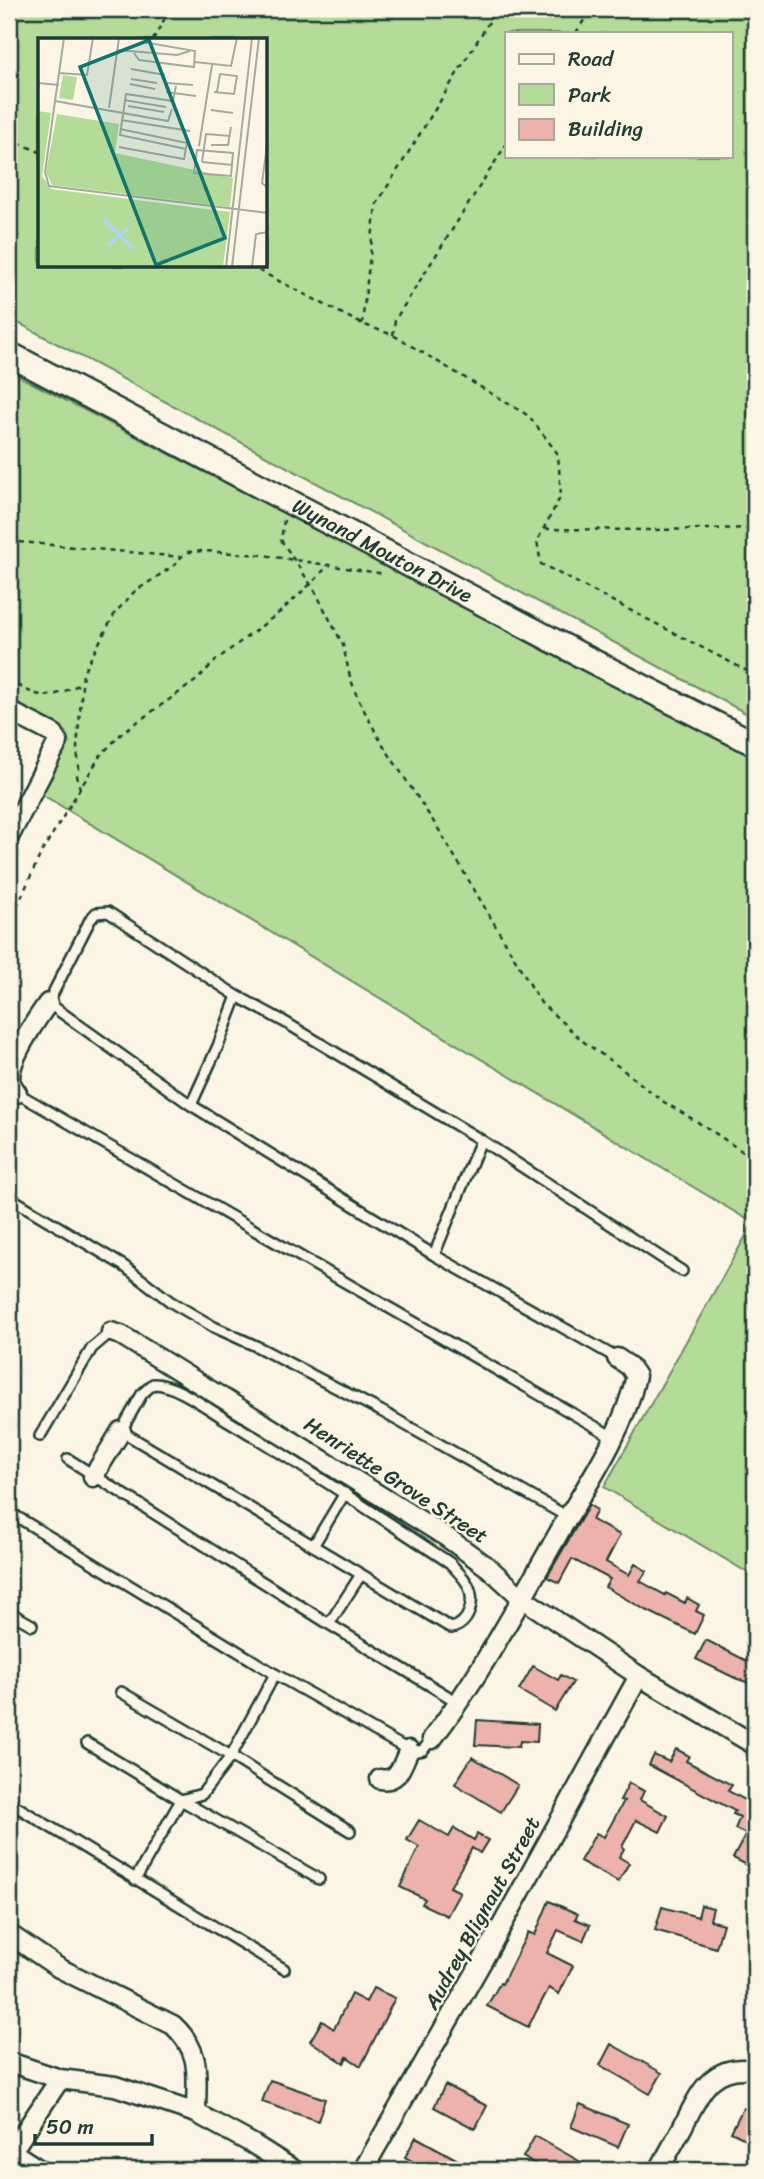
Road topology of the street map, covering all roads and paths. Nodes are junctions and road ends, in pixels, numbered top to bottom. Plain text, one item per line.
1 (170, 9) edge
2 (496, 9) edge
3 (591, 9) edge
4 (577, 32) edge
5 (154, 38) edge
6 (9, 139) edge
7 (505, 146) edge
8 (38, 151) edge
9 (254, 268) edge
10 (362, 324) junction
11 (393, 335) junction
12 (9, 354) edge
13 (285, 517) dead end
14 (755, 527) edge
15 (544, 528) junction
16 (9, 541) edge
17 (181, 557) junction
18 (295, 559) junction
19 (328, 564) junction
20 (386, 574) dead end
21 (309, 585) junction
22 (755, 675) edge
23 (9, 680) edge
24 (82, 684) junction
25 (9, 711) edge
26 (755, 744) edge
27 (80, 789) junction
28 (9, 837) edge
29 (9, 925) edge
30 (237, 996) junction
31 (48, 1003) junction
32 (18, 1093) joint
33 (191, 1105) junction
34 (481, 1140) junction
35 (755, 1160) edge
36 (9, 1197) edge
37 (434, 1255) junction
38 (682, 1271) dead end
39 (111, 1332) joint
40 (617, 1358) joint
41 (121, 1432) junction
42 (40, 1436) dead end
43 (613, 1437) junction
44 (68, 1459) dead end
45 (93, 1477) junction
46 (345, 1493) junction
47 (9, 1512) edge
48 (568, 1517) junction
49 (313, 1546) junction
50 (360, 1576) junction
51 (522, 1598) junction
52 (9, 1612) edge
53 (329, 1624) junction
54 (32, 1625) dead end
55 (275, 1674) junction
56 (639, 1676) junction
57 (121, 1692) dead end
58 (459, 1703) junction
59 (432, 1739) joint
60 (87, 1743) dead end
61 (755, 1745) edge
62 (409, 1750) junction
63 (231, 1756) junction
64 (380, 1779) dead end
65 (181, 1800) junction
66 (9, 1802) edge
67 (350, 1831) dead end
68 (319, 1879) dead end
69 (135, 1880) junction
70 (9, 1934) edge
71 (284, 1969) dead end
72 (9, 2062) edge
73 (755, 2070) edge
74 (60, 2079) junction
75 (196, 2113) junction
76 (11, 2151) edge
77 (40, 2170) edge
78 (294, 2170) edge
79 (363, 2170) edge
80 (659, 2170) edge

1 - 5 path
2 - 10 path
3 - 4 path
6 - 8 path
7 - 11 path
9 - 10 path
10 - 11 path
11 - 15 path
12 - 26 street, Wynand Mouton Drive
13 - 18 path
14 - 15 path
15 - 22 path
16 - 17 path
17 - 18 path
17 - 24 path
18 - 19 path
18 - 21 path
19 - 20 path
19 - 21 path
21 - 27 path
21 - 35 path
23 - 24 path
24 - 27 path
25 - 28 street
27 - 29 path
30 - 31 lane
30 - 33 lane
30 - 34 lane
31 - 32 street
31 - 33 lane
32 - 43 lane
33 - 37 lane
34 - 37 lane
34 - 38 lane
36 - 48 lane
37 - 40 lane
39 - 42 lane, Henriette Grove Street
39 - 51 street, Henriette Grove Street
40 - 43 street
41 - 45 street
41 - 46 lane
41 - 49 lane
43 - 48 street
44 - 45 lane
45 - 53 lane
46 - 49 lane
46 - 50 lane
47 - 55 lane
48 - 51 street
49 - 50 lane
50 - 53 lane
51 - 56 street, Henriette Grove Street
51 - 58 street
52 - 54 lane
53 - 58 lane
55 - 62 lane
55 - 63 lane
56 - 61 street, Henriette Grove Street
56 - 79 street, Audrey Blignaut Street
57 - 63 lane
58 - 59 street
59 - 62 lane
60 - 65 lane
62 - 64 street
63 - 65 lane
63 - 67 lane
65 - 68 lane
65 - 69 lane
66 - 69 lane
69 - 71 lane
70 - 75 street
72 - 74 street
73 - 80 street
74 - 75 street
74 - 76 street
75 - 78 street
76 - 77 street

